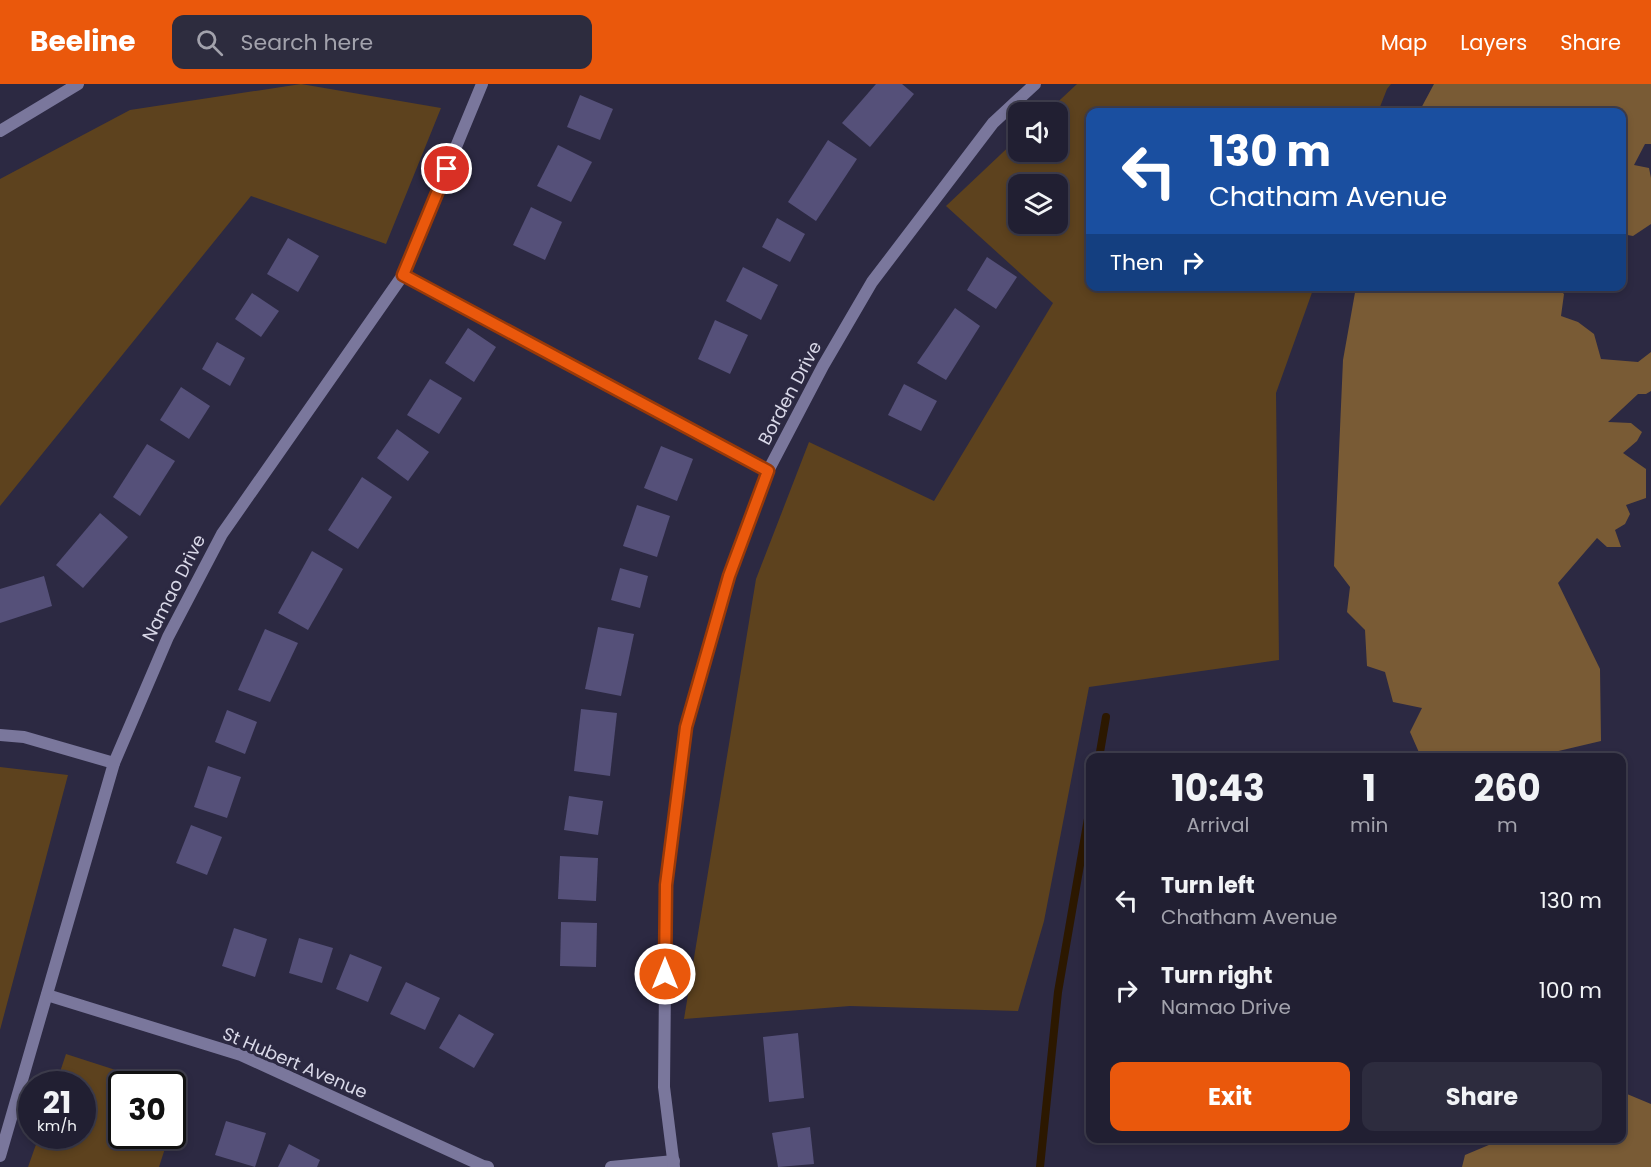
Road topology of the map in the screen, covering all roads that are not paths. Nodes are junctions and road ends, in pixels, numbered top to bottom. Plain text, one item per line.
1 (78, 84) edge
2 (482, 84) edge
3 (1035, 84) edge
4 (0, 131) edge
5 (403, 275) junction
6 (768, 471) junction
7 (0, 735) edge
8 (114, 763) junction
9 (47, 995) junction
10 (0, 1156) edge
11 (674, 1164) edge
12 (489, 1167) edge
13 (611, 1167) edge

1 - 4 street
2 - 5 street, Namao Drive
3 - 6 street, Borden Drive
5 - 6 street
5 - 8 street, Namao Drive
6 - 11 street, Borden Drive
7 - 8 street
8 - 9 street, Namao Drive
9 - 10 street, Namao Drive
9 - 12 street, St Hubert Avenue
11 - 13 street

